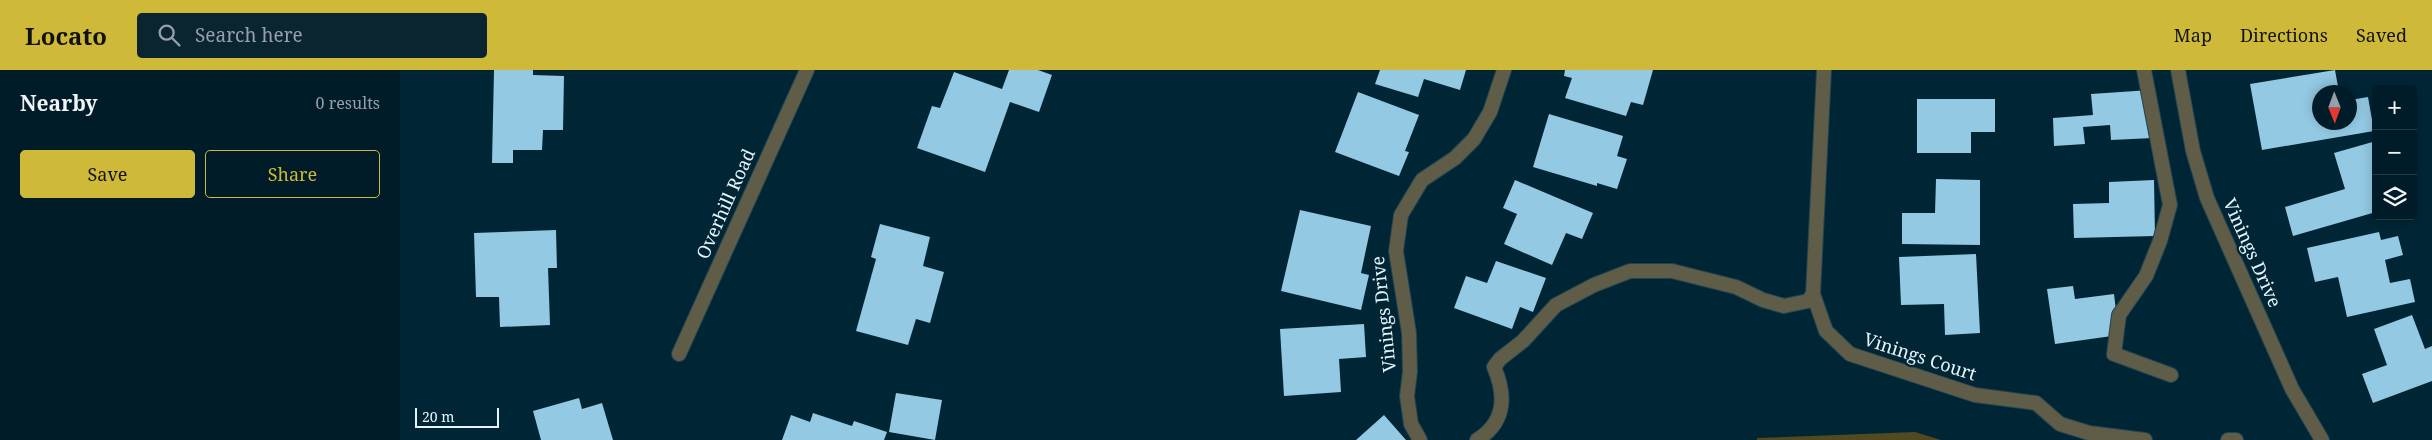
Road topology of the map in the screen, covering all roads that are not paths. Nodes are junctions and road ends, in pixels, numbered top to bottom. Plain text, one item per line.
1 (807, 70) edge
2 (1504, 70) edge
3 (1824, 70) edge
4 (2144, 70) edge
5 (2178, 70) edge
6 (1813, 294) junction
7 (679, 354) dead end
8 (2170, 374) dead end
9 (1420, 440) edge
10 (1477, 440) edge
11 (2145, 440) edge
12 (2228, 440) edge
13 (2236, 440) edge
14 (2322, 440) edge

1 - 7 street, Overhill Road
2 - 9 street, Vinings Drive
3 - 6 street, Vinings Court
4 - 8 street
5 - 14 street, Vinings Drive
6 - 10 street
6 - 11 street, Vinings Court
12 - 13 street

